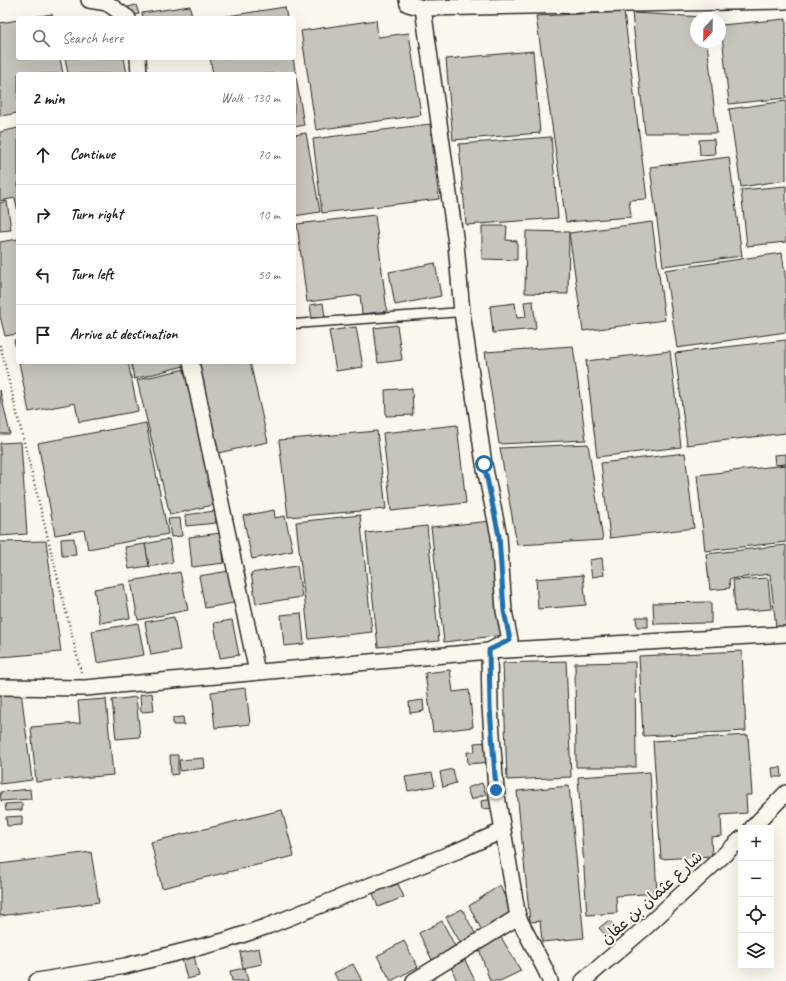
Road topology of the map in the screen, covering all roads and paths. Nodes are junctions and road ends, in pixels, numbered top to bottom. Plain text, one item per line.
1 (89, 0) edge
2 (407, 0) edge
3 (776, 1) edge
4 (423, 8) junction
5 (125, 16) edge
6 (138, 60) edge
7 (139, 72) edge
8 (462, 312) junction
9 (296, 324) edge
10 (0, 345) edge
11 (191, 364) edge
12 (786, 634) edge
13 (489, 650) junction
14 (257, 672) junction
15 (0, 687) edge
16 (85, 688) junction
17 (786, 793) edge
18 (755, 825) edge
19 (502, 831) junction
20 (738, 842) edge
21 (518, 917) junction
22 (37, 981) edge
23 (414, 981) edge
24 (550, 981) edge
25 (583, 981) edge

1 - 5 street
2 - 4 street
3 - 4 street
4 - 8 street
6 - 7 street
8 - 9 lane
8 - 13 street
10 - 16 path
11 - 14 street
12 - 13 street
13 - 14 street
13 - 19 street
14 - 16 street
15 - 16 street
17 - 18 street
19 - 21 street
19 - 22 street
20 - 25 street, شارع عثمان بن عفان
21 - 23 street
21 - 24 street

